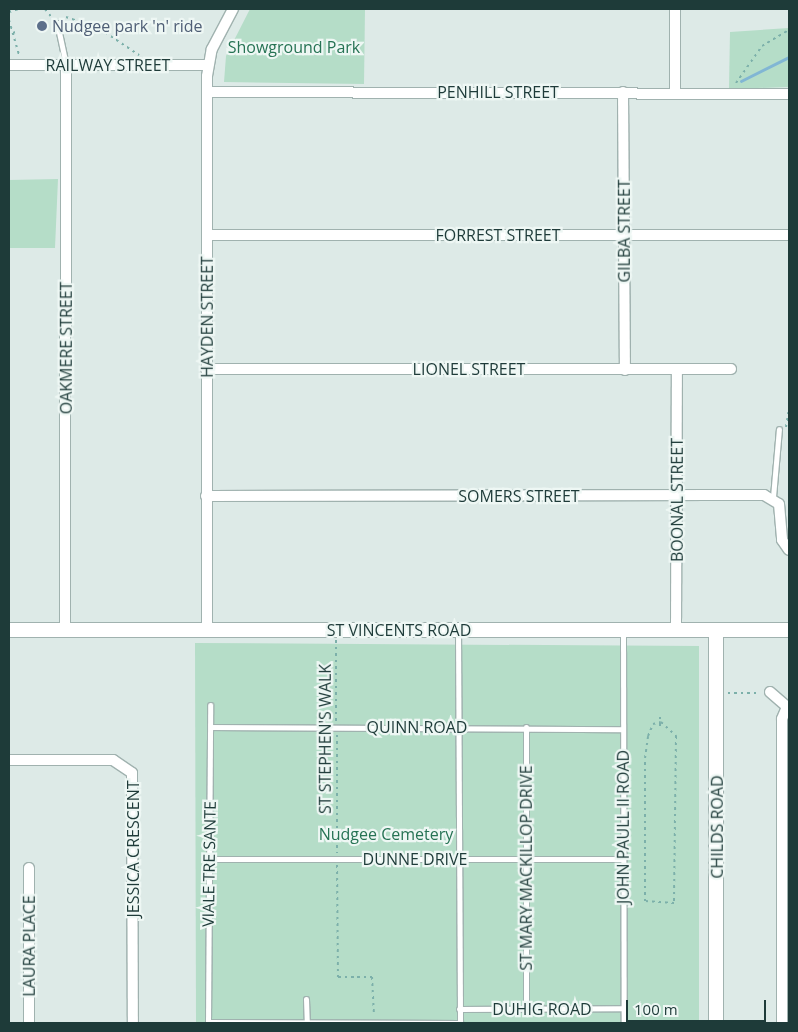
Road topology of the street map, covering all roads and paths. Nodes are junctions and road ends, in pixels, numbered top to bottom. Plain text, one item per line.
1 (19, 9) edge
2 (45, 9) edge
3 (232, 9) edge
4 (675, 9) edge
5 (9, 12) edge
6 (66, 17) dead end
7 (9, 20) edge
8 (57, 23) joint
9 (789, 30) edge
10 (18, 31) dead end
11 (13, 33) junction
12 (9, 65) edge
13 (21, 65) junction
14 (66, 65) junction
15 (155, 65) junction
16 (207, 65) junction
17 (206, 92) junction
18 (623, 92) junction
19 (675, 93) junction
20 (730, 94) junction
21 (789, 94) edge
22 (207, 234) junction
23 (624, 235) junction
24 (789, 235) edge
25 (206, 369) junction
26 (677, 369) junction
27 (731, 369) dead end
28 (625, 370) junction
29 (789, 407) edge
30 (779, 429) dead end
31 (780, 437) junction
32 (206, 496) junction
33 (677, 496) junction
34 (773, 497) junction
35 (789, 550) edge
36 (9, 630) edge
37 (65, 630) junction
38 (207, 630) junction
39 (336, 630) junction
40 (458, 630) junction
41 (623, 630) junction
42 (676, 630) junction
43 (716, 630) junction
44 (789, 630) edge
45 (770, 692) joint
46 (716, 693) junction
47 (210, 706) dead end
48 (788, 706) edge
49 (660, 717) dead end
50 (660, 722) junction
51 (336, 726) junction
52 (458, 726) junction
53 (660, 726) dead end
54 (211, 727) junction
55 (526, 727) junction
56 (623, 729) junction
57 (9, 760) edge
58 (208, 859) junction
59 (459, 859) junction
60 (526, 859) junction
61 (623, 859) junction
62 (337, 860) junction
63 (29, 868) dead end
64 (306, 999) dead end
65 (624, 1008) junction
66 (460, 1009) junction
67 (526, 1009) junction
68 (374, 1022) edge
69 (29, 1023) edge
70 (133, 1023) edge
71 (208, 1023) edge
72 (307, 1023) edge
73 (460, 1023) edge
74 (624, 1023) edge
75 (716, 1023) edge
76 (782, 1023) edge

1 - 5 path
2 - 8 path
3 - 16 street, HAYDEN STREET
4 - 19 street
6 - 15 path
7 - 11 path
8 - 14 lane
9 - 20 path
10 - 11 path
11 - 13 path
12 - 13 street, RAILWAY STREET
13 - 14 street, RAILWAY STREET
14 - 15 street, RAILWAY STREET
14 - 37 street, OAKMERE STREET
15 - 16 street, RAILWAY STREET
16 - 17 street, HAYDEN STREET
17 - 18 street, PENHILL STREET
17 - 22 street, HAYDEN STREET
18 - 19 street, PENHILL STREET
18 - 23 street, GILBA STREET
19 - 20 street, PENHILL STREET
20 - 21 street, PENHILL STREET
22 - 23 street, FORREST STREET
22 - 25 street, HAYDEN STREET
23 - 24 street, FORREST STREET
23 - 28 street, GILBA STREET
25 - 28 street, LIONEL STREET
25 - 32 street, HAYDEN STREET
26 - 27 street, LIONEL STREET
26 - 28 street, LIONEL STREET
26 - 33 street, BOONAL STREET
29 - 31 path
30 - 31 lane
31 - 34 lane
32 - 33 street, SOMERS STREET
32 - 38 street, HAYDEN STREET
33 - 34 street, SOMERS STREET
33 - 42 street, BOONAL STREET
34 - 35 street
36 - 37 main road, ST VINCENTS ROAD
37 - 38 main road, ST VINCENTS ROAD
38 - 39 main road, ST VINCENTS ROAD
39 - 40 main road, ST VINCENTS ROAD
39 - 51 path, ST STEPHEN'S WALK
40 - 41 main road, ST VINCENTS ROAD
40 - 52 lane
41 - 42 main road, ST VINCENTS ROAD
41 - 56 lane, JOHN PAULL II ROAD
42 - 43 main road, ST VINCENTS ROAD
43 - 44 main road, ST VINCENTS ROAD
43 - 46 main road, CHILDS ROAD
45 - 46 path
45 - 48 street
46 - 75 main road, CHILDS ROAD
47 - 54 lane, VIALE TRE SANTE
48 - 76 street
49 - 50 path
50 - 50 path
50 - 53 path
51 - 52 lane, QUINN ROAD
51 - 54 lane, QUINN ROAD
51 - 62 path, ST STEPHEN'S WALK
52 - 55 lane, QUINN ROAD
52 - 59 lane
54 - 58 lane, VIALE TRE SANTE
55 - 56 lane, QUINN ROAD
55 - 60 lane, ST MARY MACKILLOP DRIVE
56 - 61 lane, JOHN PAULL II ROAD
57 - 70 street, JESSICA CRESCENT
58 - 62 lane, DUNNE DRIVE
58 - 71 lane, VIALE TRE SANTE
59 - 60 lane, DUNNE DRIVE
59 - 62 lane, DUNNE DRIVE
59 - 66 lane
60 - 61 lane, DUNNE DRIVE
60 - 67 lane, ST MARY MACKILLOP DRIVE
61 - 65 lane, JOHN PAULL II ROAD
62 - 68 path, ST STEPHEN'S WALK
63 - 69 street, LAURA PLACE
64 - 72 lane
65 - 67 lane, DUHIG ROAD
65 - 74 lane, JOHN PAULL II ROAD
66 - 67 lane, DUHIG ROAD
66 - 73 lane
68 - 72 lane
68 - 73 lane
71 - 72 lane

